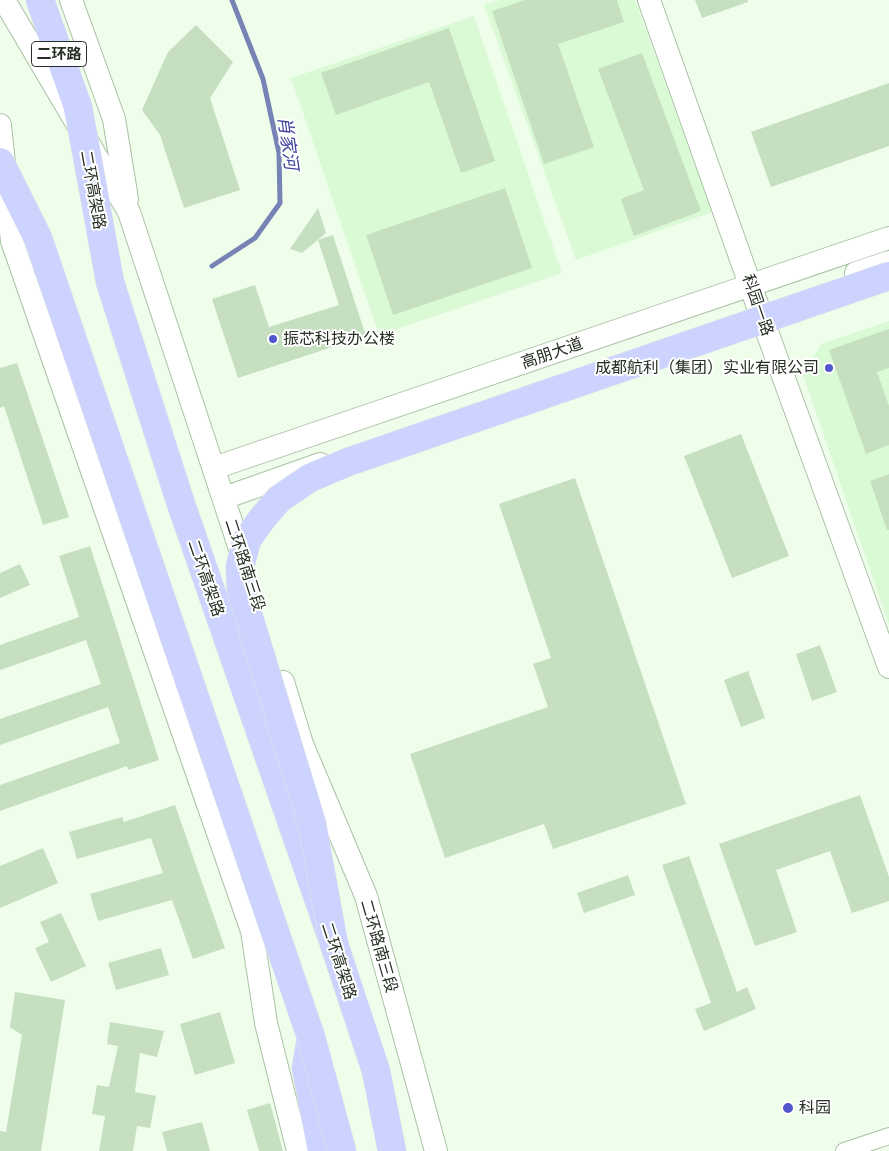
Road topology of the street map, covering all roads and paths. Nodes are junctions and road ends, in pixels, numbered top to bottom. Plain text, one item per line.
1 (4, 0) edge
2 (40, 0) edge
3 (71, 0) edge
4 (649, 0) edge
5 (0, 126) edge
6 (0, 162) edge
7 (129, 212) junction
8 (0, 216) edge
9 (889, 238) edge
10 (12, 241) junction
11 (889, 262) edge
12 (889, 276) edge
13 (751, 286) junction
14 (758, 307) junction
15 (214, 468) junction
16 (224, 498) junction
17 (889, 666) edge
18 (334, 944) junction
19 (311, 1037) junction
20 (376, 1071) junction
21 (889, 1136) edge
22 (298, 1151) edge
23 (322, 1151) edge
24 (342, 1151) edge
25 (392, 1151) edge
26 (409, 1151) edge
27 (436, 1151) edge
28 (844, 1151) edge

1 - 7 main road, 二环路南三段
2 - 18 highway, 二环高架路 / 二环路, bridge
3 - 7 main road
4 - 13 main road, 科园一路
5 - 10 main road
6 - 19 highway, bridge
7 - 15 main road, 二环路南三段
8 - 10 main road
9 - 13 main road, 高朋大道
10 - 22 main road
11 - 14 main road, 高朋大道
12 - 18 highway, bridge
13 - 14 main road, 科园一路
13 - 15 main road, 高朋大道
14 - 16 main road, 高朋大道
14 - 17 main road, 科园一路
15 - 16 main road, 二环路南三段
16 - 27 main road, 二环路南三段
18 - 20 highway, 二环高架路
19 - 23 highway
19 - 24 highway, bridge
20 - 25 highway, 二环高架路
20 - 26 highway
21 - 28 street

